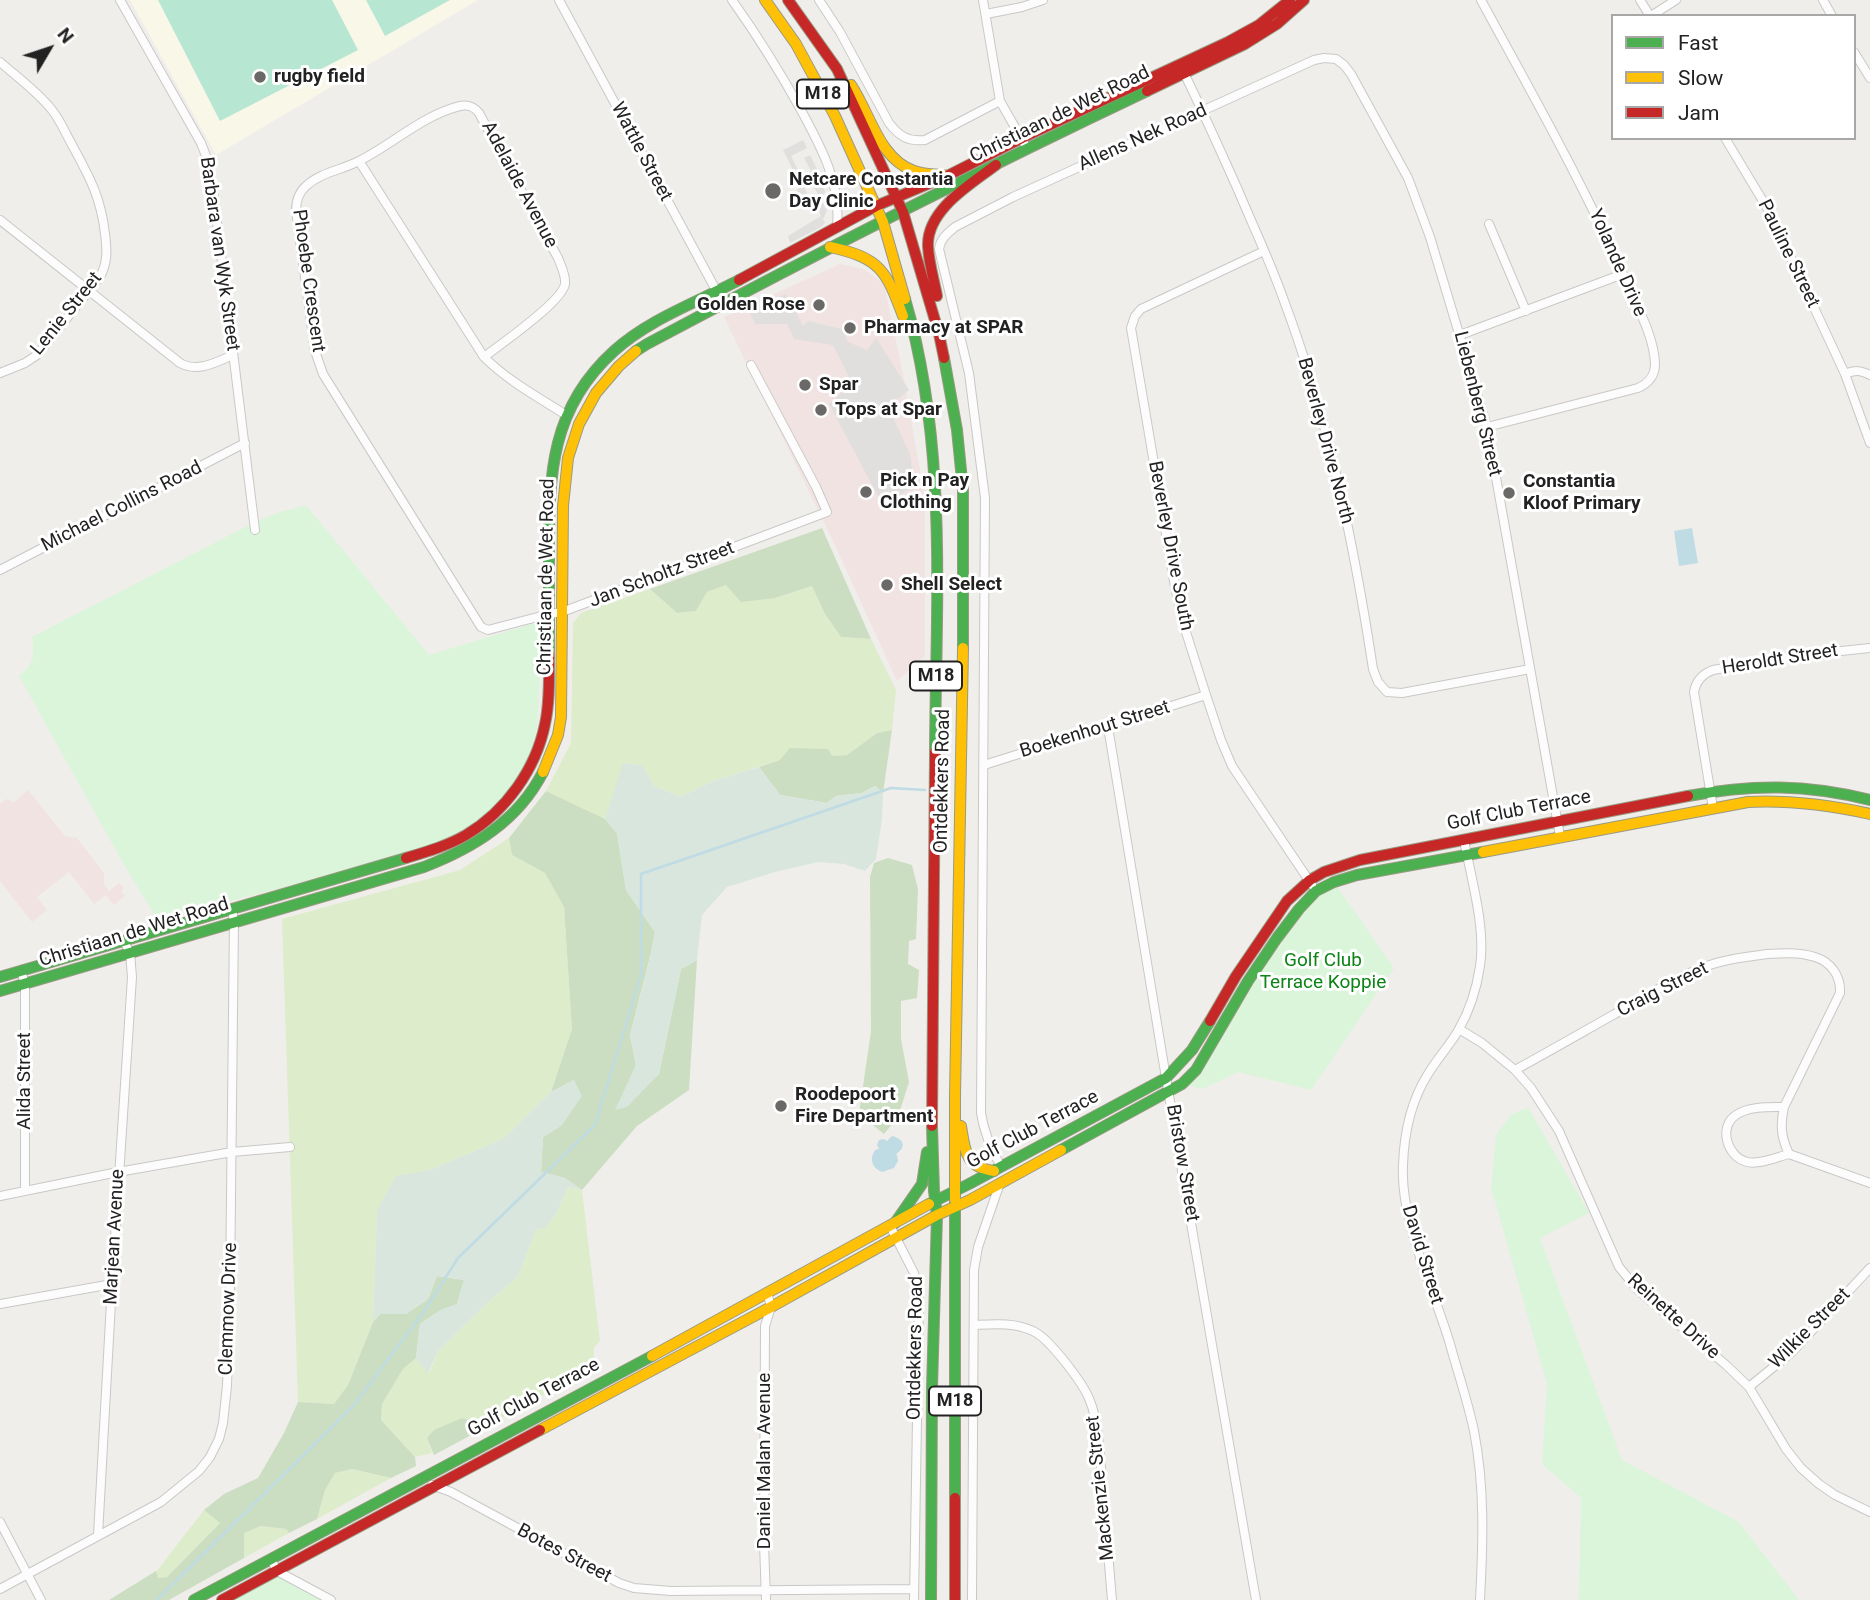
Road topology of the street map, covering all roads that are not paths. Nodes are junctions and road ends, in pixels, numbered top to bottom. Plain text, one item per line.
1 (120, 0) edge
2 (559, 0) edge
3 (732, 0) edge
4 (765, 0) edge
5 (788, 0) edge
6 (819, 0) edge
7 (983, 0) edge
8 (1043, 0) edge
9 (1290, 0) edge
10 (1304, 0) edge
11 (1481, 0) edge
12 (1676, 0) edge
13 (1654, 14) edge
14 (986, 15) junction
15 (1856, 55) edge
16 (1314, 60) joint
17 (0, 62) edge
18 (1179, 63) junction
19 (837, 69) junction
20 (1185, 74) junction
21 (1870, 78) edge
22 (1000, 101) junction
23 (1203, 111) junction
24 (1726, 140) edge
25 (1024, 143) junction
26 (359, 161) junction
27 (996, 165) junction
28 (947, 176) junction
29 (897, 197) junction
30 (876, 206) junction
31 (903, 212) junction
32 (973, 217) joint
33 (0, 220) edge
34 (883, 222) junction
35 (1489, 224) dead end
36 (837, 226) junction
37 (830, 247) junction
38 (1264, 251) junction
39 (1623, 274) junction
40 (90, 292) junction
41 (716, 292) junction
42 (723, 303) junction
43 (1526, 311) junction
44 (1460, 335) junction
45 (918, 352) junction
46 (233, 355) junction
47 (484, 357) junction
48 (751, 365) dead end
49 (0, 373) edge
50 (1844, 374) junction
51 (1870, 375) edge
52 (566, 415) junction
53 (1486, 427) junction
54 (957, 430) junction
55 (245, 443) junction
56 (1870, 443) edge
57 (255, 530) dead end
58 (0, 570) edge
59 (562, 612) junction
60 (549, 614) junction
61 (495, 629) joint
62 (1870, 648) edge
63 (1530, 669) junction
64 (1206, 695) junction
65 (1108, 727) junction
66 (984, 765) junction
67 (1710, 792) junction
68 (1870, 800) edge
69 (1713, 808) junction
70 (1870, 814) edge
71 (1557, 821) junction
72 (1560, 836) junction
73 (1464, 840) junction
74 (1466, 855) junction
75 (1309, 881) junction
76 (1316, 891) junction
77 (232, 909) junction
78 (234, 921) junction
79 (124, 941) junction
80 (130, 953) junction
81 (21, 971) junction
82 (0, 977) edge
83 (25, 984) junction
84 (0, 991) edge
85 (1459, 1029) junction
86 (1515, 1070) junction
87 (1166, 1078) junction
88 (1170, 1091) junction
89 (955, 1094) junction
90 (932, 1105) junction
91 (1784, 1107) junction
92 (290, 1147) dead end
93 (232, 1152) junction
94 (1789, 1154) junction
95 (998, 1169) junction
96 (118, 1172) junction
97 (1000, 1183) junction
98 (1870, 1184) edge
99 (25, 1191) junction
100 (955, 1191) junction
101 (0, 1196) edge
102 (935, 1200) junction
103 (955, 1206) junction
104 (937, 1215) junction
105 (892, 1225) junction
106 (897, 1238) junction
107 (1870, 1268) edge
108 (112, 1284) junction
109 (767, 1292) junction
110 (755, 1299) junction
111 (0, 1304) edge
112 (766, 1314) junction
113 (974, 1325) junction
114 (1748, 1387) junction
115 (427, 1475) junction
116 (433, 1486) junction
117 (1870, 1511) edge
118 (0, 1522) edge
119 (98, 1535) junction
120 (271, 1559) junction
121 (277, 1571) junction
122 (27, 1574) junction
123 (0, 1589) edge
124 (915, 1589) junction
125 (766, 1595) edge
126 (41, 1600) edge
127 (194, 1600) edge
128 (222, 1600) edge
129 (331, 1600) edge
130 (915, 1600) edge
131 (932, 1600) edge
132 (955, 1600) edge
133 (972, 1600) edge
134 (1112, 1600) edge
135 (1256, 1600) edge
136 (1480, 1600) edge

1 - 46 street, Barbara van Wyk Street
2 - 41 street, Wattle Street
3 - 36 street
4 - 30 main road, Ontdekkers Road / M18
5 - 19 main road, Ontdekkers Road / M18
6 - 22 street
7 - 14 street
8 - 14 street
9 - 18 main road, Christiaan de Wet Road
10 - 20 main road, Christiaan de Wet Road
11 - 39 street, Yolande Drive
12 - 13 street
14 - 22 street
15 - 21 street
16 - 23 street, Allens Nek Road
16 - 44 street, Liebenberg Street
17 - 40 street, Lenie Street
18 - 20 street, Beverley Drive North
18 - 25 main road, Christiaan de Wet Road
19 - 28 main road
19 - 29 main road, Ontdekkers Road / M18
20 - 23 street, Beverley Drive North
20 - 25 main road, Christiaan de Wet Road
22 - 25 street
23 - 32 street, Allens Nek Road
23 - 38 street, Beverley Drive North
24 - 50 street, Pauline Street
25 - 27 main road, Christiaan de Wet Road
25 - 28 main road, Christiaan de Wet Road
26 - 47 street
26 - 47 street, Adelaide Avenue
26 - 61 street, Phoebe Crescent
27 - 31 main road, Christiaan de Wet Road
27 - 54 main road
28 - 29 main road, Christiaan de Wet Road
29 - 30 main road, Christiaan de Wet Road
29 - 31 main road, Ontdekkers Road / M18
30 - 34 main road, Ontdekkers Road / M18
30 - 36 main road, Christiaan de Wet Road
31 - 34 main road, Christiaan de Wet Road
31 - 54 main road, Ontdekkers Road / M18
32 - 66 street, Ontdekkers Road
33 - 40 street
34 - 37 main road, Christiaan de Wet Road
34 - 45 main road, Ontdekkers Road / M18
35 - 43 street
36 - 41 main road, Christiaan de Wet Road
37 - 42 main road, Christiaan de Wet Road
37 - 45 main road
38 - 63 street, Beverley Drive North
38 - 64 street, Beverley Drive South
39 - 43 street
39 - 53 street, Yolande Drive
40 - 46 street
40 - 49 street, Lenie Street
41 - 42 street, Wattle Street
41 - 52 main road, Christiaan de Wet Road
42 - 59 main road, Christiaan de Wet Road
43 - 44 street
44 - 53 street, Liebenberg Street
45 - 90 main road, Ontdekkers Road / M18
46 - 55 street, Barbara van Wyk Street
47 - 52 street
48 - 59 street, Jan Scholtz Street
50 - 51 street
50 - 56 street, Pauline Street
52 - 60 main road, Christiaan de Wet Road
53 - 63 street, Liebenberg Street
54 - 89 main road, Ontdekkers Road / M18
55 - 57 street, Barbara van Wyk Street
55 - 58 street, Michael Collins Road
59 - 60 street, Jan Scholtz Street
59 - 78 main road, Christiaan de Wet Road
60 - 61 street, Jan Scholtz Street
60 - 77 main road, Christiaan de Wet Road
62 - 67 street, Heroldt Street
63 - 71 street, Liebenberg Street
64 - 65 street, Boekenhout Street
64 - 75 street, Beverley Drive South
65 - 66 street, Boekenhout Street
65 - 87 street, Bristow Street
66 - 95 street, Ontdekkers Road
67 - 68 main road, Golf Club Terrace
67 - 69 street, Heroldt Street
67 - 71 main road, Golf Club Terrace
69 - 70 main road, Golf Club Terrace
69 - 72 main road, Golf Club Terrace
71 - 72 street, Liebenberg Street
71 - 73 main road, Golf Club Terrace
72 - 74 main road, Golf Club Terrace
73 - 74 street, David Street
73 - 75 main road, Golf Club Terrace
74 - 76 main road, Golf Club Terrace
74 - 85 street, David Street
75 - 76 street, Beverley Drive South
75 - 87 main road, Golf Club Terrace
76 - 88 main road, Golf Club Terrace
77 - 78 street, Clemmow Drive
77 - 79 main road, Christiaan de Wet Road
78 - 80 main road, Christiaan de Wet Road
78 - 93 street, Clemmow Drive
79 - 80 street, Marjean Avenue
79 - 81 main road, Christiaan de Wet Road
80 - 83 main road, Christiaan de Wet Road
80 - 96 street, Marjean Avenue
81 - 82 main road, Christiaan de Wet Road
81 - 83 street, Alida Street
83 - 84 main road, Christiaan de Wet Road
83 - 99 street, Alida Street
85 - 86 street, Reinette Drive
85 - 136 street, David Street
86 - 91 street, Craig Street
86 - 114 street, Reinette Drive
87 - 88 street, Bristow Street
87 - 95 main road, Golf Club Terrace
88 - 97 main road, Golf Club Terrace
88 - 135 street, Bristow Street
89 - 95 main road
89 - 100 main road, Ontdekkers Road / M18
90 - 102 main road, Ontdekkers Road / M18
90 - 105 main road
91 - 94 street, Craig Street
91 - 94 street
92 - 93 street
93 - 96 street
93 - 119 street, Clemmow Drive
94 - 98 street
95 - 100 main road, Golf Club Terrace
96 - 99 street
96 - 108 street, Marjean Avenue
97 - 103 main road, Golf Club Terrace
97 - 113 street
99 - 101 street
100 - 102 main road, Golf Club Terrace
100 - 103 main road, Ontdekkers Road / M18
102 - 104 main road, Ontdekkers Road / M18
102 - 105 main road, Golf Club Terrace
103 - 104 main road, Golf Club Terrace
103 - 132 main road, Ontdekkers Road / M18
104 - 106 main road, Golf Club Terrace
104 - 131 main road, Ontdekkers Road / M18
105 - 106 street, Ontdekkers Road
105 - 109 main road, Golf Club Terrace
106 - 112 main road, Golf Club Terrace
106 - 124 street, Ontdekkers Road
107 - 114 street, Wilkie Street
108 - 111 street
108 - 119 street, Marjean Avenue
109 - 110 main road, Golf Club Terrace
109 - 112 street, Daniel Malan Avenue
110 - 112 street, Daniel Malan Avenue
110 - 115 main road, Golf Club Terrace
112 - 116 main road, Golf Club Terrace
112 - 125 street, Daniel Malan Avenue
113 - 133 street
113 - 134 street, Mackenzie Street
114 - 117 street, Reinette Drive
115 - 116 street
115 - 120 main road, Golf Club Terrace
116 - 121 main road, Golf Club Terrace
116 - 125 street, Botes Street
118 - 122 street
119 - 122 street, Clemmow Drive
120 - 121 street
120 - 127 main road, Golf Club Terrace
121 - 128 main road, Golf Club Terrace
121 - 129 street
122 - 123 street, Clemmow Drive
122 - 126 street
124 - 125 street, Botes Street
124 - 130 street, Ontdekkers Road

